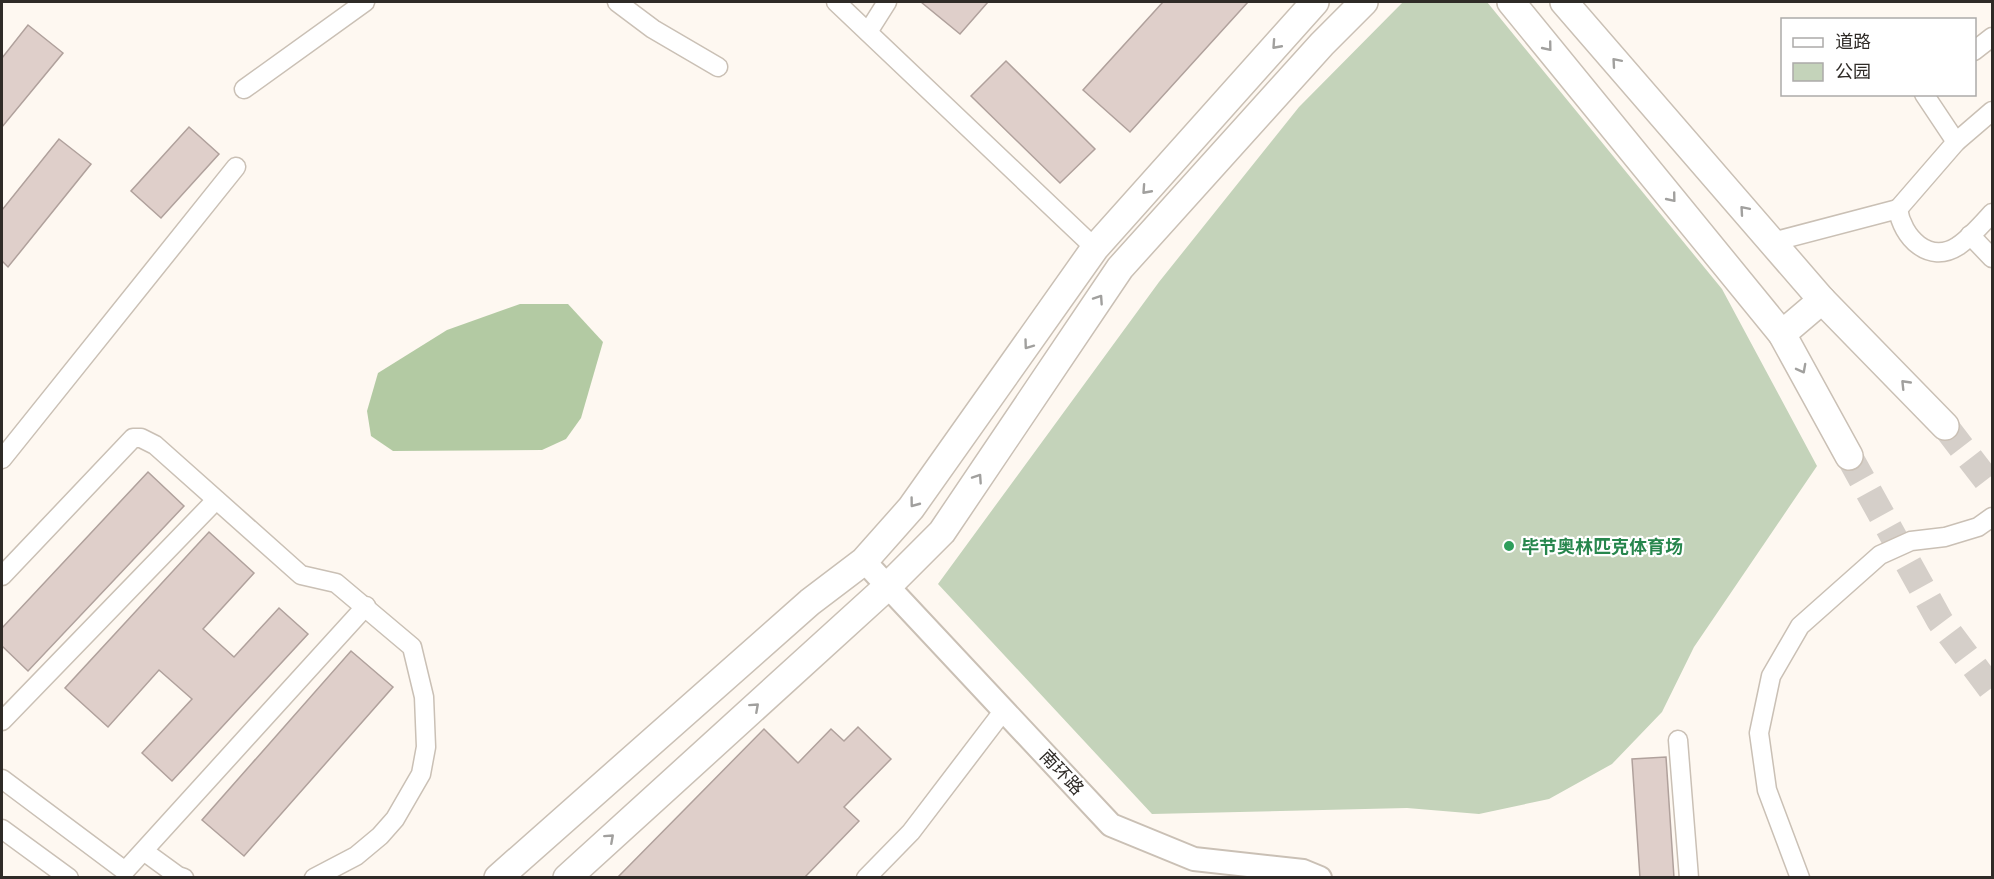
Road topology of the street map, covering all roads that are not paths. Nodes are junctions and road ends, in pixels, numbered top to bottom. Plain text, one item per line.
1 (365, 2) edge
2 (617, 2) edge
3 (836, 2) edge
4 (887, 2) edge
5 (1315, 2) edge
6 (1364, 2) edge
7 (1511, 2) edge
8 (1564, 2) edge
9 (868, 32) junction
10 (1992, 37) edge
11 (1976, 49) edge
12 (718, 67) dead end
13 (244, 89) dead end
14 (1925, 96) edge
15 (1992, 111) edge
16 (1956, 142) junction
17 (236, 167) dead end
18 (1898, 209) junction
19 (1992, 213) edge
20 (1970, 234) junction
21 (1772, 242) junction
22 (1095, 248) junction
23 (1992, 258) edge
24 (1822, 300) junction
25 (1782, 334) junction
26 (1945, 426) tunnel mouth
27 (1849, 456) tunnel mouth
28 (2, 459) edge
29 (216, 500) junction
30 (1992, 518) edge
31 (864, 561) junction
32 (2, 576) edge
33 (888, 586) junction
34 (366, 606) junction
35 (1004, 710) junction
36 (2, 722) edge
37 (1678, 740) dead end
38 (2, 779) edge
39 (2, 829) edge
40 (145, 852) junction
41 (180, 877) edge
42 (69, 878) edge
43 (314, 878) edge
44 (498, 878) edge
45 (567, 878) edge
46 (866, 878) edge
47 (1320, 878) edge
48 (1689, 878) edge
49 (1800, 878) edge

1 - 13 street
2 - 12 street
3 - 9 street
4 - 9 street
5 -> 22 highway
33 -> 6 highway
7 -> 25 highway
21 -> 8 highway
9 - 22 street
10 - 11 street
14 - 16 street
15 - 16 street
16 - 18 street
17 - 28 street
18 - 20 street
18 - 21 street
19 - 20 street
20 - 23 street
21 - 24 highway
22 -> 31 highway
24 - 25 highway
26 -> 24 highway
25 -> 27 highway
29 - 32 street
29 - 34 street
29 - 36 street
30 - 49 street
31 - 33 main road, 南环路
31 - 44 highway
33 - 35 main road, 南环路
45 -> 33 highway
34 - 40 street
34 - 43 street
35 - 46 street
35 - 47 main road, 南环路
37 - 48 street
38 - 40 street
39 - 42 street
40 - 41 street

